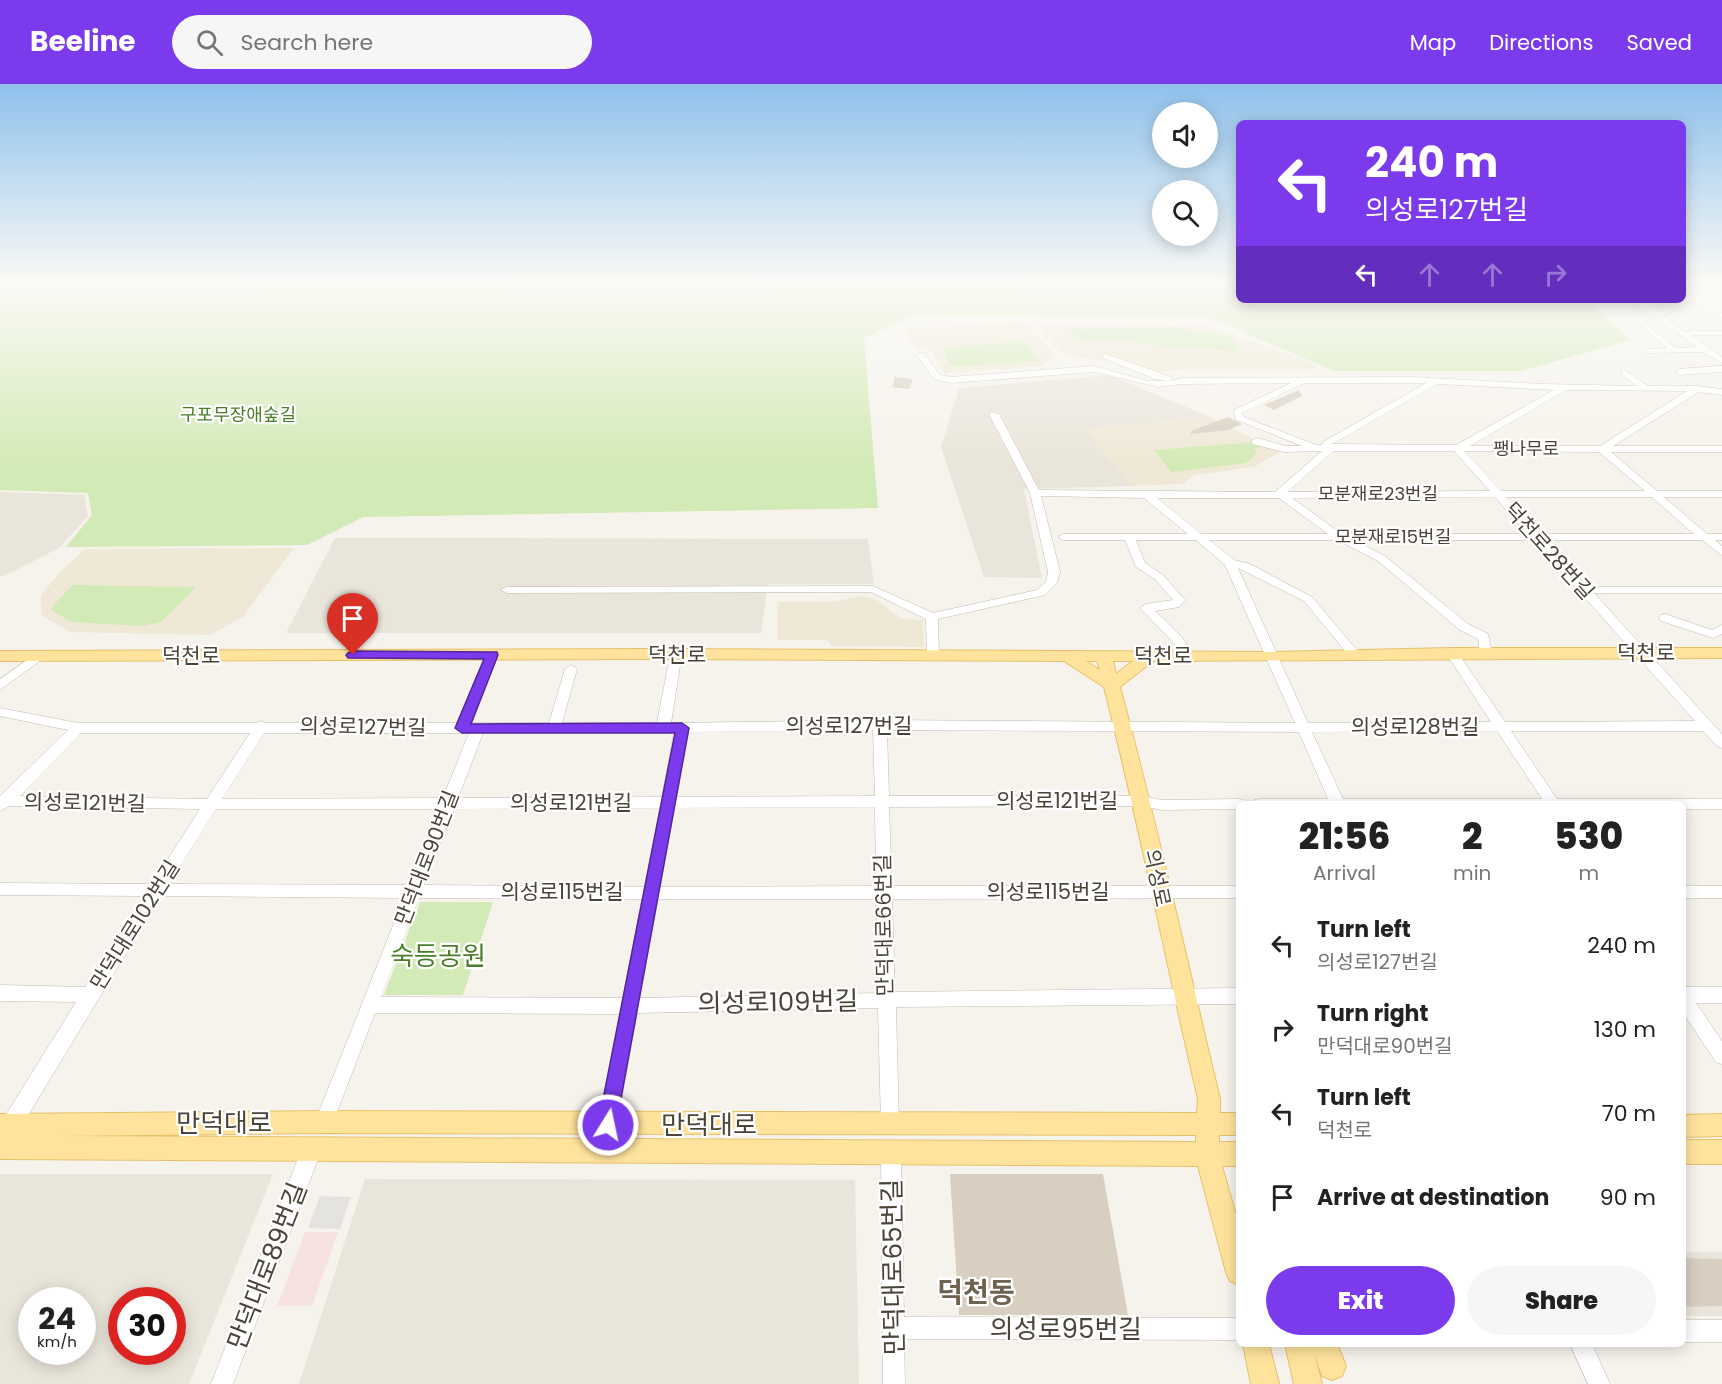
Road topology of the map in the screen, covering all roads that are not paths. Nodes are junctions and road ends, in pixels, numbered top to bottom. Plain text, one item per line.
1 (1669, 346) edge
2 (1700, 346) edge
3 (1705, 349) junction
4 (1674, 350) junction
5 (1649, 351) dead end
6 (921, 355) dead end
7 (1106, 356) dead end
8 (1722, 361) edge
9 (1722, 369) edge
10 (1680, 372) dead end
11 (1625, 373) dead end
12 (1182, 381) junction
13 (1302, 381) junction
14 (1433, 383) junction
15 (1565, 387) junction
16 (1646, 387) junction
17 (1697, 389) junction
18 (1722, 392) edge
19 (994, 414) dead end
20 (1255, 442) dead end
21 (1331, 448) junction
22 (1456, 449) junction
23 (1602, 449) junction
24 (1722, 449) edge
25 (1035, 493) junction
26 (1279, 493) junction
27 (1498, 494) junction
28 (1654, 494) junction
29 (1722, 494) edge
30 (1147, 495) junction
31 (1197, 536) junction
32 (1063, 537) dead end
33 (1129, 537) junction
34 (1339, 537) junction
35 (1537, 537) junction
36 (1704, 537) junction
37 (1722, 537) edge
38 (1722, 552) edge
39 (1230, 563) junction
40 (507, 590) dead end
41 (1585, 590) junction
42 (1722, 590) edge
43 (932, 616) junction
44 (1665, 618) dead end
45 (1722, 629) edge
46 (1452, 653) junction
47 (1486, 653) junction
48 (1642, 653) junction
49 (1722, 653) edge
50 (1355, 654) junction
51 (492, 655) junction
52 (0, 656) edge
53 (933, 656) junction
54 (1150, 656) junction
55 (1190, 656) junction
56 (37, 657) junction
57 (1068, 657) junction
58 (1104, 657) junction
59 (1272, 657) junction
60 (674, 666) dead end
61 (571, 669) dead end
62 (1112, 685) junction
63 (0, 686) edge
64 (0, 712) edge
65 (880, 725) junction
66 (261, 726) junction
67 (1501, 726) junction
68 (1707, 726) junction
69 (78, 728) junction
70 (470, 728) junction
71 (554, 728) junction
72 (663, 728) junction
73 (682, 728) junction
74 (1124, 728) junction
75 (1303, 728) junction
76 (1722, 743) edge
77 (882, 801) junction
78 (1142, 801) junction
79 (1337, 801) edge
80 (1551, 801) edge
81 (668, 802) junction
82 (2, 803) edge
83 (449, 803) junction
84 (211, 804) junction
85 (1236, 804) edge
86 (1686, 804) edge
87 (1722, 804) edge
88 (0, 889) edge
89 (158, 890) junction
90 (414, 891) junction
91 (1160, 891) junction
92 (884, 892) junction
93 (1236, 892) edge
94 (1686, 892) edge
95 (1722, 892) edge
96 (652, 893) junction
97 (0, 993) edge
98 (90, 995) junction
99 (1722, 995) edge
100 (1185, 996) junction
101 (1236, 996) edge
102 (1686, 996) edge
103 (886, 1000) junction
104 (1686, 1001) edge
105 (371, 1005) junction
106 (629, 1006) junction
107 (1722, 1056) edge
108 (324, 1122) junction
109 (1224, 1124) edge
110 (608, 1125) junction
111 (890, 1125) junction
112 (1686, 1125) edge
113 (1722, 1125) edge
114 (5, 1136) edge
115 (1236, 1144) edge
116 (312, 1148) junction
117 (891, 1150) junction
118 (1686, 1152) edge
119 (1722, 1152) edge
120 (1208, 1153) junction
121 (1236, 1154) edge
122 (1236, 1225) edge
123 (1236, 1251) edge
124 (893, 1328) junction
125 (1236, 1329) edge
126 (1686, 1331) edge
127 (1722, 1331) edge
128 (1257, 1347) edge
129 (1300, 1347) edge
130 (1582, 1347) edge
131 (222, 1384) edge
132 (894, 1384) edge
133 (1265, 1384) edge
134 (1308, 1384) edge
135 (1599, 1384) edge

1 - 4 street
2 - 3 street
3 - 4 street
3 - 8 street
4 - 5 street
6 - 12 street
7 - 12 street
9 - 10 street
11 - 16 street
12 - 13 street
13 - 14 street
13 - 21 street, 팽나무로
14 - 15 street
14 - 21 street
15 - 16 street
15 - 22 street
16 - 17 street
17 - 18 street
17 - 23 street
19 - 25 street
20 - 21 street, 팽나무로
21 - 22 street, 팽나무로
21 - 26 street
22 - 23 street, 팽나무로
22 - 27 street, 덕천로28번길
23 - 24 street, 팽나무로
23 - 28 street
25 - 30 street, 모분재로23번길
25 - 43 street
26 - 27 street, 모분재로23번길
26 - 30 street, 모분재로23번길
26 - 34 street
27 - 28 street, 모분재로23번길
27 - 35 street, 덕천로28번길
28 - 29 street, 모분재로23번길
28 - 36 street
30 - 31 street
31 - 33 street, 모분재로15번길
31 - 34 street, 모분재로15번길
31 - 39 street
32 - 33 street, 모분재로15번길
33 - 55 street
34 - 35 street, 모분재로15번길
34 - 47 street
35 - 36 street, 모분재로15번길
35 - 41 street, 덕천로28번길
36 - 37 street, 모분재로15번길
36 - 38 street
39 - 50 street
39 - 59 street
40 - 43 street
41 - 42 street
41 - 48 street, 덕천로28번길
43 - 53 street
44 - 45 street
46 - 47 main road, 덕천로
46 - 50 main road, 덕천로
46 - 67 street
47 - 48 main road, 덕천로
48 - 49 main road, 덕천로
48 - 68 street, 덕천로28번길
50 - 59 main road, 덕천로
51 - 53 main road, 덕천로
51 - 56 main road, 덕천로
51 - 70 street, 만덕대로90번길
52 - 56 main road, 덕천로
53 - 57 main road, 덕천로
54 - 55 main road, 덕천로
54 - 58 main road, 덕천로
54 - 62 main road
55 - 59 main road, 덕천로
56 - 63 street
57 - 58 main road, 덕천로
57 - 62 main road
58 - 62 main road, 의성로
59 - 75 street
60 - 72 street
61 - 71 street
62 - 74 main road, 의성로
64 - 69 street, 의성로127번길
65 - 73 street, 의성로127번길
65 - 74 street, 의성로127번길
65 - 77 street, 만덕대로66번길
66 - 69 street, 의성로127번길
66 - 70 street, 의성로127번길
66 - 84 street, 만덕대로102번길
67 - 68 street, 의성로128번길
67 - 75 street, 의성로128번길
67 - 80 street
68 - 76 street, 덕천로28번길
69 - 82 street
70 - 71 street, 의성로127번길
70 - 83 street, 만덕대로90번길
71 - 72 street, 의성로127번길
72 - 73 street, 의성로127번길
73 - 81 street
74 - 75 street, 의성로128번길
74 - 78 main road, 의성로
75 - 79 street
77 - 78 street, 의성로121번길
77 - 81 street, 의성로121번길
77 - 92 street, 만덕대로66번길
78 - 85 street, 의성로121번길
78 - 91 main road, 의성로
81 - 83 street, 의성로121번길
81 - 96 street
82 - 84 street, 의성로121번길
83 - 84 street, 의성로121번길
83 - 90 street, 만덕대로90번길
84 - 89 street, 만덕대로102번길
86 - 87 street
88 - 89 street, 의성로115번길
89 - 90 street, 의성로115번길
89 - 98 street, 만덕대로102번길
90 - 96 street, 의성로115번길
90 - 105 street, 만덕대로90번길
91 - 92 street, 의성로115번길
91 - 93 street, 의성로115번길
91 - 100 main road, 의성로
92 - 96 street, 의성로115번길
92 - 103 street, 만덕대로66번길
94 - 95 street
96 - 106 street
97 - 98 street
98 - 114 street, 만덕대로102번길
99 - 102 street
100 - 101 street, 의성로109번길
100 - 103 street, 의성로109번길
100 - 109 main road, 의성로
103 - 106 street, 의성로109번길
103 - 111 street, 만덕대로66번길
104 - 107 street
105 - 106 street, 의성로109번길
105 - 108 street, 만덕대로90번길
106 - 110 street
108 - 110 main road, 만덕대로
108 - 114 main road, 만덕대로
109 - 111 main road, 만덕대로
109 - 115 main road
109 - 120 main road, 의성로
110 - 111 main road, 만덕대로
112 - 113 main road
114 - 116 main road, 만덕대로
116 - 117 main road, 만덕대로
116 - 131 street, 만덕대로89번길
117 - 120 main road, 만덕대로
117 - 124 street, 만덕대로65번길
118 - 119 main road
120 - 121 main road, 만덕대로
120 - 123 main road, 의성로
122 - 123 main road
124 - 125 street, 의성로95번길
124 - 132 street, 만덕대로65번길
126 - 127 street
128 - 133 main road
129 - 134 main road
130 - 135 street

